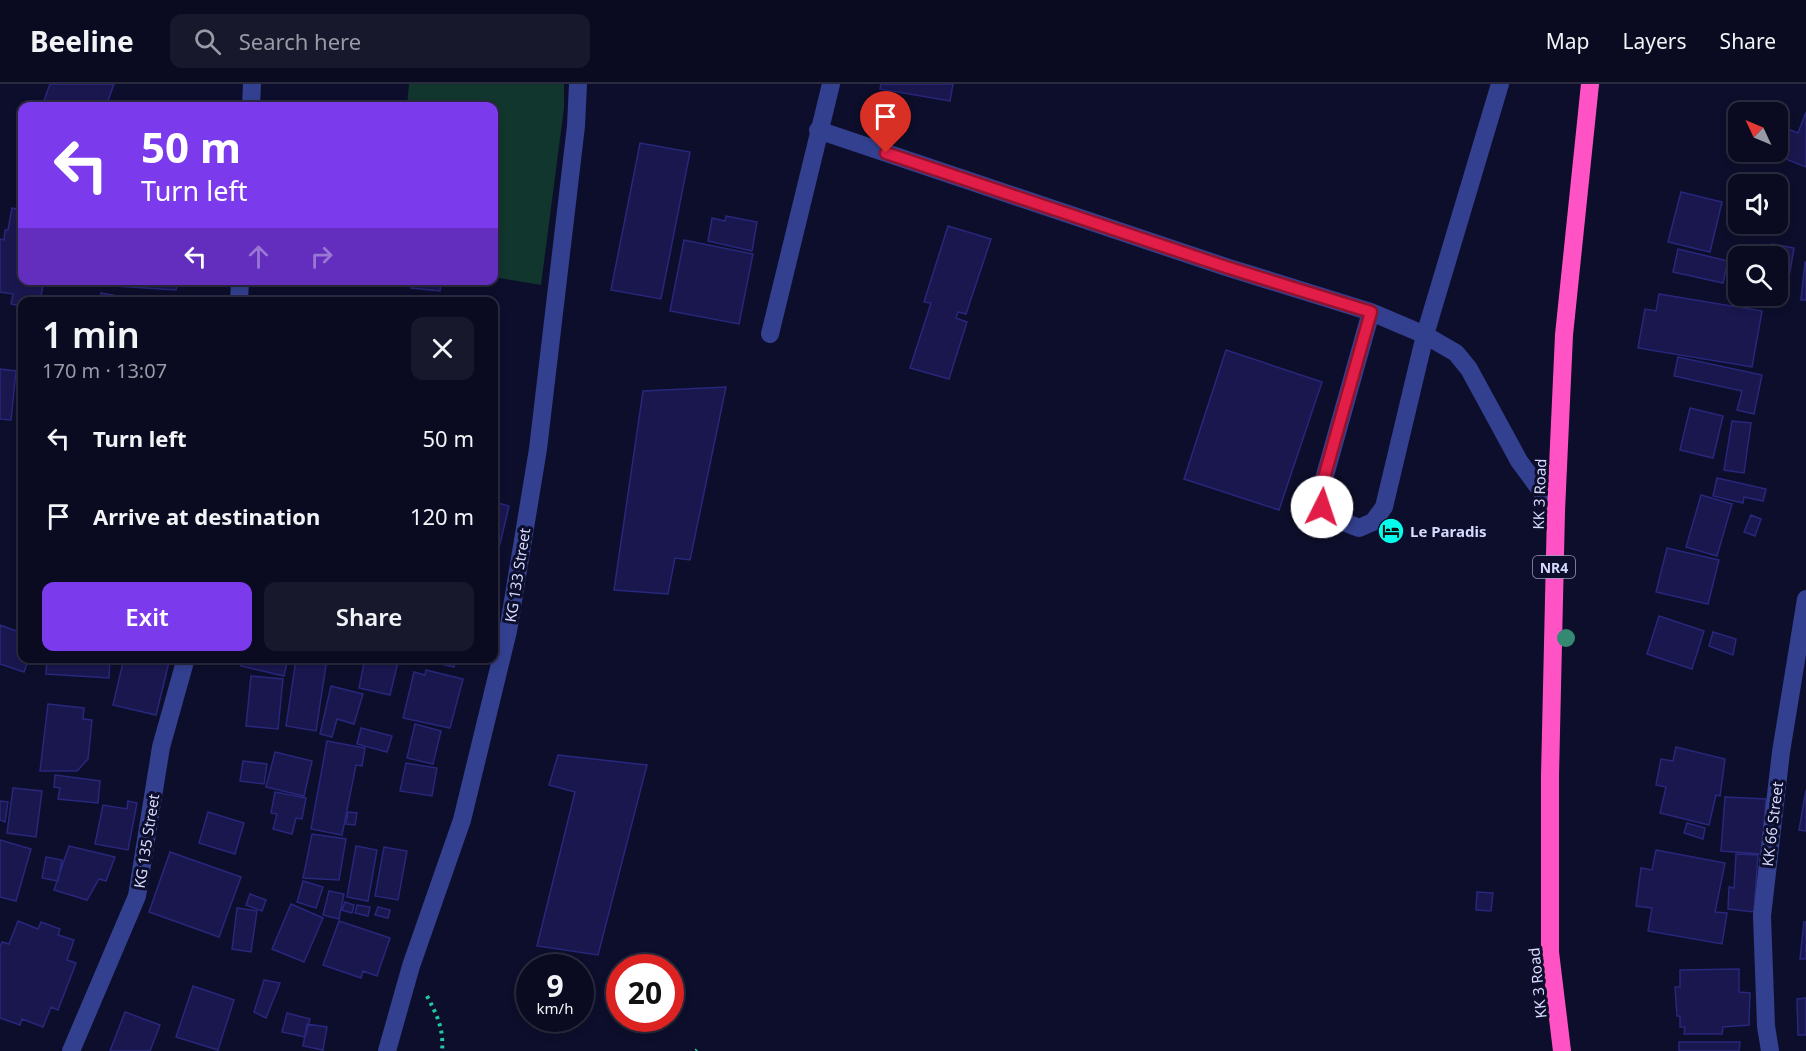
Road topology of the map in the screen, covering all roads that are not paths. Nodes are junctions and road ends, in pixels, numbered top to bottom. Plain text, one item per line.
1 (252, 84) edge
2 (578, 84) edge
3 (831, 84) edge
4 (1500, 84) edge
5 (1590, 84) edge
6 (251, 102) edge
7 (818, 130) junction
8 (1371, 312) junction
9 (770, 334) dead end
10 (1425, 335) junction
11 (1556, 511) junction
12 (1806, 599) edge
13 (185, 663) edge
14 (71, 1051) edge
15 (387, 1051) edge
16 (1562, 1051) edge
17 (1770, 1051) edge

1 - 6 street
2 - 15 street, KG 133 Street
3 - 7 street
4 - 10 street
5 - 11 highway, KK 3 Road / NR4
7 - 8 street
7 - 9 street
8 - 10 street
8 - 10 street
10 - 11 street
11 - 16 highway, KK 3 Road / NR4
12 - 17 street, KK 66 Street
13 - 14 street, KG 135 Street

